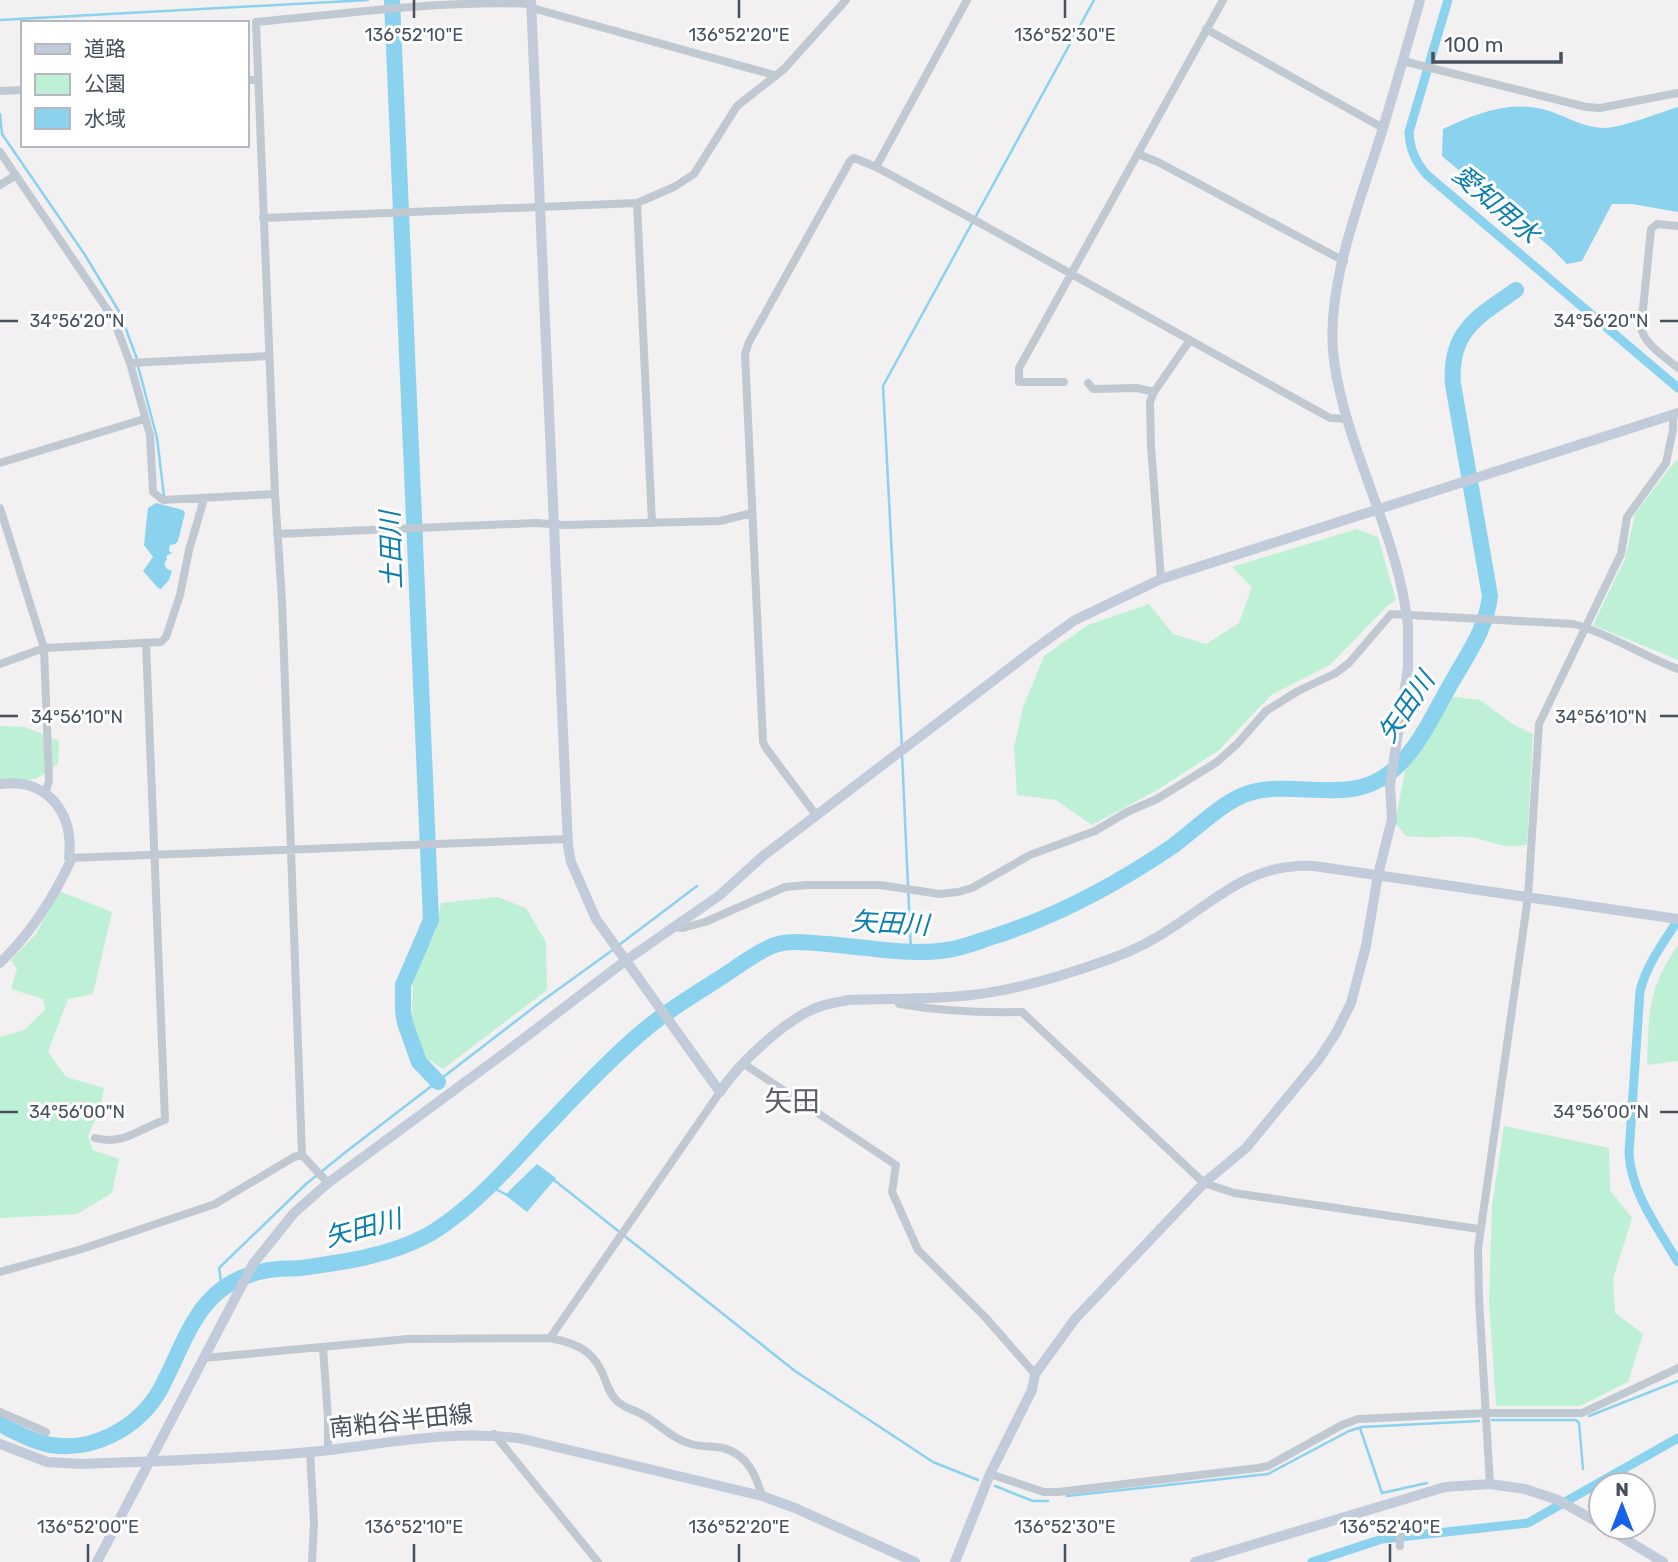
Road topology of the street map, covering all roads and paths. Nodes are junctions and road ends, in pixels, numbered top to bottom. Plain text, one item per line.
1 (846, 0) edge
2 (967, 0) edge
3 (1223, 0) edge
4 (1420, 0) edge
5 (531, 4) edge
6 (1206, 29) junction
7 (1403, 61) junction
8 (774, 75) junction
9 (248, 80) edge
10 (258, 80) junction
11 (21, 90) edge
12 (0, 91) edge
13 (1678, 93) edge
14 (1383, 128) junction
15 (0, 152) edge
16 (1138, 154) junction
17 (876, 167) junction
18 (16, 175) junction
19 (0, 185) edge
20 (637, 203) junction
21 (541, 206) junction
22 (263, 218) junction
23 (1678, 226) edge
24 (1344, 261) junction
25 (1071, 274) junction
26 (1190, 340) junction
27 (269, 356) junction
28 (130, 363) junction
29 (1678, 368) edge
30 (1064, 382) dead end
31 (1088, 383) dead end
32 (1154, 391) junction
33 (1676, 414) edge
34 (144, 419) junction
35 (1348, 419) junction
36 (0, 463) edge
37 (275, 494) junction
38 (204, 499) junction
39 (0, 508) edge
40 (1379, 510) junction
41 (752, 513) junction
42 (554, 523) junction
43 (652, 523) junction
44 (277, 534) junction
45 (1161, 579) junction
46 (1586, 627) junction
47 (146, 643) junction
48 (44, 648) junction
49 (0, 664) edge
50 (1678, 669) edge
51 (0, 784) edge
52 (45, 794) junction
53 (816, 815) junction
54 (568, 839) junction
55 (289, 850) junction
56 (154, 855) junction
57 (69, 858) junction
58 (1378, 875) junction
59 (1528, 897) junction
60 (1678, 919) edge
61 (674, 927) junction
62 (625, 961) junction
63 (0, 963) edge
64 (896, 998) junction
65 (744, 1064) junction
66 (720, 1092) junction
67 (95, 1138) dead end
68 (302, 1155) junction
69 (328, 1183) junction
70 (1204, 1183) junction
71 (1479, 1229) junction
72 (0, 1272) edge
73 (551, 1338) junction
74 (323, 1348) junction
75 (204, 1358) junction
76 (1678, 1368) edge
77 (1035, 1374) junction
78 (0, 1412) edge
79 (1486, 1413) junction
80 (46, 1433) dead end
81 (495, 1434) junction
82 (0, 1444) edge
83 (328, 1449) junction
84 (310, 1452) junction
85 (150, 1461) junction
86 (990, 1475) junction
87 (1490, 1484) junction
88 (762, 1496) junction
89 (1587, 1516) edge
90 (1399, 1530) dead end
91 (1628, 1541) edge
92 (1401, 1546) dead end
93 (97, 1562) edge
94 (312, 1562) edge
95 (598, 1562) edge
96 (915, 1562) edge
97 (955, 1562) edge
98 (1195, 1562) edge
99 (1663, 1562) edge

1 - 8 street
2 - 17 street
3 - 6 street
4 - 7 street
5 - 8 street
5 - 10 street
5 - 21 street
6 - 14 street
6 - 16 street
7 - 13 street
7 - 14 street
8 - 20 street
9 - 10 street
10 - 22 street
11 - 12 street
14 - 24 street
15 - 18 street
16 - 24 street
16 - 25 street
17 - 25 street
17 - 41 street
18 - 19 street
18 - 28 street
20 - 21 street
20 - 43 street
21 - 22 street
21 - 42 street
22 - 27 street
23 - 29 street
24 - 35 street
25 - 26 street
25 - 30 street
26 - 32 street
26 - 35 street
27 - 28 street
27 - 37 street
28 - 34 street
31 - 32 street
32 - 45 street
33 - 40 street
33 - 46 street
34 - 36 street
34 - 38 street
35 - 40 street
37 - 38 street
37 - 44 street
38 - 47 street
39 - 48 street
40 - 45 street
40 - 58 street, bridge
41 - 43 street
41 - 53 street
42 - 43 street
42 - 44 street
42 - 54 street
44 - 55 street
45 - 53 street
46 - 50 street
46 - 59 street
46 - 61 street
47 - 48 street
47 - 56 street
48 - 49 street
48 - 52 street
51 - 52 street
52 - 57 street
53 - 61 street
54 - 55 street
54 - 62 street
55 - 56 street
55 - 68 street
56 - 57 street
56 - 67 street
57 - 63 street
58 - 59 street
58 - 64 street
58 - 70 street
59 - 60 street
59 - 71 street
61 - 62 street
62 - 66 street
62 - 69 street
64 - 65 street
64 - 70 street
65 - 66 street
65 - 77 street
66 - 73 street
68 - 69 street
68 - 72 street
69 - 75 street
70 - 71 street
70 - 77 street
71 - 79 street
73 - 74 street
73 - 88 street
74 - 75 street
74 - 83 street
75 - 85 street
76 - 79 street
77 - 86 street
78 - 80 street
79 - 86 street
79 - 87 street
81 - 83 street, 南粕谷半田線
81 - 88 street, 南粕谷半田線
81 - 95 street
82 - 85 street, 南粕谷半田線
83 - 84 street, 南粕谷半田線
84 - 85 street, 南粕谷半田線
84 - 94 street
85 - 93 street
86 - 97 street
87 - 89 street
87 - 98 street
88 - 96 street, 南粕谷半田線
90 - 92 street
91 - 99 street

